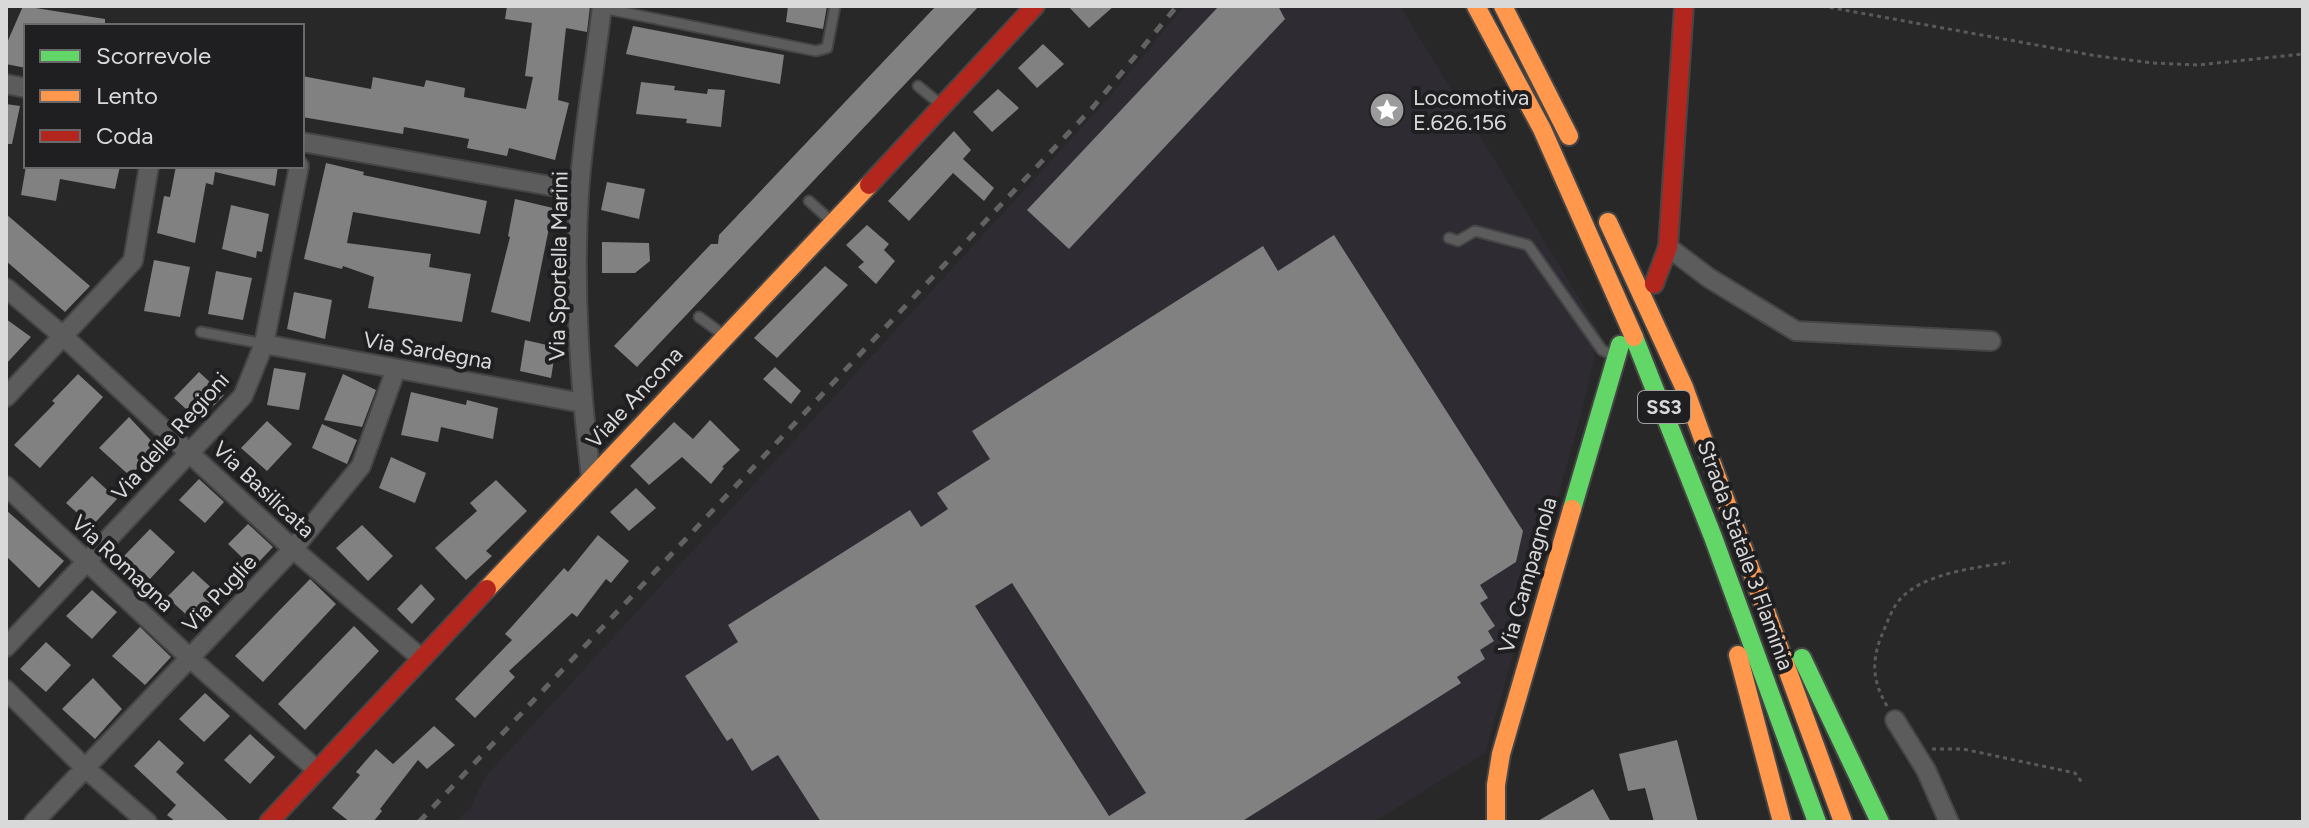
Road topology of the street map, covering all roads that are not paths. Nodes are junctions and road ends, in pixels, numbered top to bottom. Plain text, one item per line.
1 (835, 6) edge
2 (1035, 6) edge
3 (1476, 6) edge
4 (1503, 6) edge
5 (1684, 6) edge
6 (607, 8) edge
7 (918, 86) dead end
8 (942, 107) junction
9 (304, 145) edge
10 (1579, 158) dead end
11 (149, 168) edge
12 (299, 168) edge
13 (579, 191) junction
14 (809, 201) dead end
15 (1603, 211) dead end
16 (833, 224) junction
17 (1449, 238) dead end
18 (1668, 247) junction
19 (1654, 284) dead end
20 (6, 288) edge
21 (699, 317) dead end
22 (201, 332) dead end
23 (63, 336) junction
24 (725, 336) junction
25 (1991, 341) dead end
26 (264, 344) junction
27 (1618, 350) joint
28 (396, 369) junction
29 (1684, 387) junction
30 (6, 397) edge
31 (582, 403) junction
32 (1670, 422) junction
33 (191, 454) junction
34 (591, 478) junction
35 (6, 486) edge
36 (293, 549) junction
37 (86, 562) junction
38 (6, 647) edge
39 (421, 658) junction
40 (191, 659) junction
41 (6, 690) edge
42 (1895, 720) road end
43 (85, 768) junction
44 (317, 770) junction
45 (34, 822) edge
46 (147, 822) edge
47 (269, 822) edge
48 (1496, 822) edge
49 (1782, 822) edge
50 (1817, 822) edge
51 (1843, 822) edge
52 (1880, 822) edge
53 (1949, 822) edge

1 - 6 lane
2 - 8 main road, Viale Ancona
3 - 32 main road, Strada Statale 3 Flaminia / SS3
4 - 10 main road
5 - 18 main road
6 - 13 street, Via Sportella Marini
7 - 8 lane
8 - 16 main road, Viale Ancona
9 - 13 street
11 - 23 street
12 - 26 street, Via delle Regioni
13 - 31 street, Via Sportella Marini
14 - 16 lane
15 - 29 main road, Strada Statale 3 Flaminia / SS3
16 - 24 main road, Viale Ancona
17 - 27 lane
18 - 19 main road
18 - 25 street
20 - 23 street, Via Basilicata
21 - 24 lane
22 - 26 lane
23 - 30 street
23 - 33 street, Via Basilicata
24 - 34 main road, Viale Ancona
26 - 28 street, Via Sardegna
26 - 33 street, Via delle Regioni
27 - 48 main road, Via Campagnola
28 - 31 street, Via Sardegna
28 - 36 street, Via Puglie
29 - 51 main road, Strada Statale 3 Flaminia / SS3
29 - 52 main road
31 - 34 street, Via Sportella Marini
32 - 49 main road
32 - 50 main road, Strada Statale 3 Flaminia / SS3
33 - 36 street, Via Basilicata
33 - 37 street, Via delle Regioni
34 - 39 main road, Viale Ancona
35 - 37 street, Via Romagna
36 - 39 street, Via Basilicata
36 - 40 street, Via Puglie
37 - 38 street, Via delle Regioni
37 - 40 street, Via Romagna
39 - 44 main road, Viale Ancona
40 - 43 street, Via Puglie
40 - 44 street, Via Romagna
41 - 43 street
42 - 53 street
43 - 45 street, Via Puglie
43 - 46 street
44 - 47 main road, Viale Ancona

